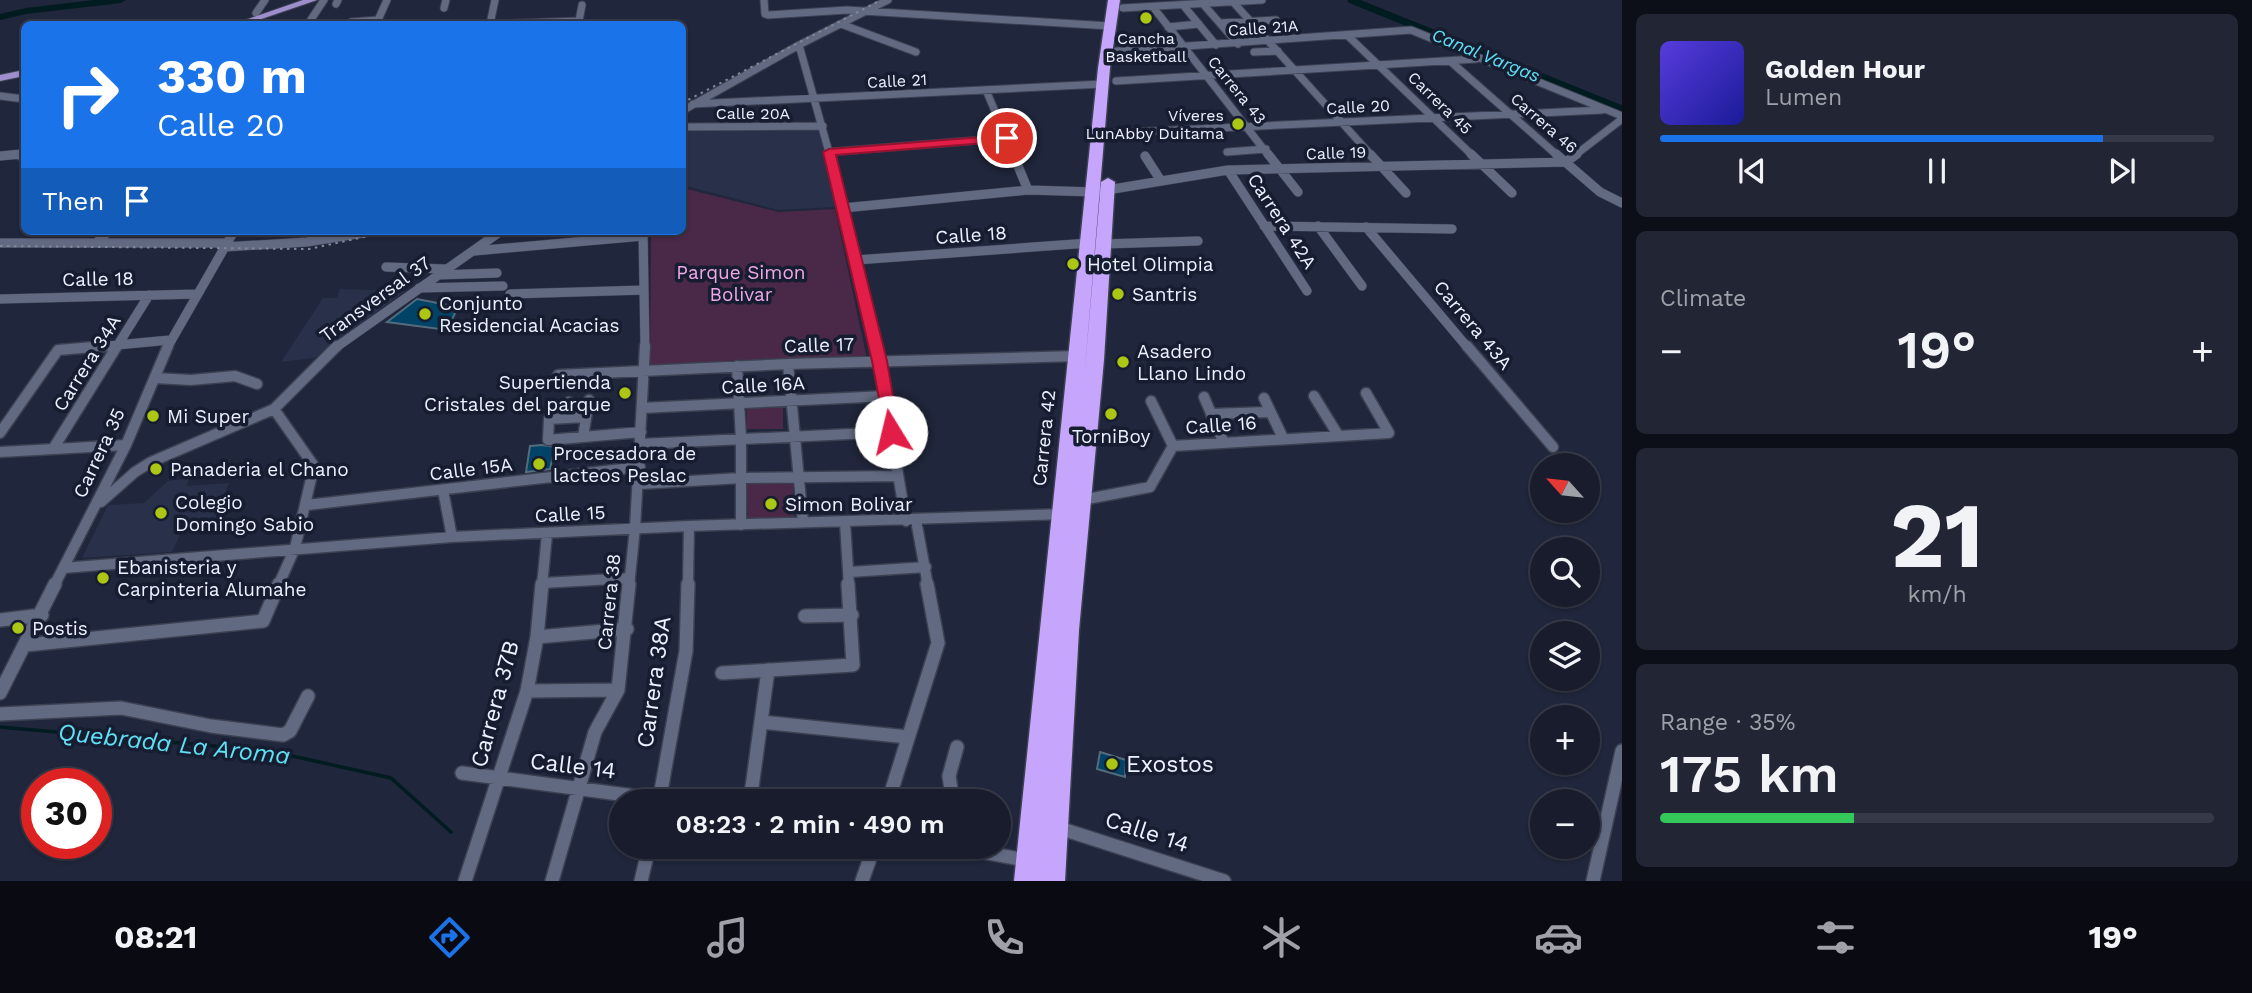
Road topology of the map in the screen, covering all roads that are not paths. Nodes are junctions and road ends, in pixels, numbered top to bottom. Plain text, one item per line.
1 (265, 0) edge
2 (297, 0) edge
3 (312, 0) edge
4 (324, 0) edge
5 (387, 0) edge
6 (446, 0) edge
7 (495, 0) edge
8 (764, 0) edge
9 (861, 0) edge
10 (888, 0) edge
11 (1262, 0) edge
12 (1233, 2) junction
13 (1121, 3) edge
14 (1203, 4) junction
15 (582, 5) dead end
16 (1182, 5) junction
17 (1153, 7) junction
18 (444, 8) dead end
19 (847, 10) junction
20 (863, 13) junction
21 (257, 18) edge
22 (1276, 20) dead end
23 (311, 21) edge
24 (364, 21) edge
25 (491, 21) edge
26 (577, 21) edge
27 (1251, 21) junction
28 (1220, 23) junction
29 (841, 24) junction
30 (1199, 24) junction
31 (1110, 26) junction
32 (1168, 27) junction
33 (1348, 35) junction
34 (1270, 42) junction
35 (1238, 44) junction
36 (1216, 45) junction
37 (799, 46) junction
38 (1185, 47) junction
39 (1117, 51) junction
40 (1278, 51) junction
41 (916, 52) dead end
42 (1254, 52) dead end
43 (1481, 59) junction
44 (1450, 61) junction
45 (1380, 64) junction
46 (1297, 71) junction
47 (21, 74) edge
48 (1208, 76) junction
49 (21, 79) edge
50 (0, 80) edge
51 (1110, 83) junction
52 (986, 90) junction
53 (0, 96) edge
54 (21, 99) edge
55 (815, 100) junction
56 (693, 104) junction
57 (686, 108) edge
58 (1606, 110) junction
59 (1512, 114) junction
60 (1436, 117) junction
61 (1622, 118) edge
62 (1343, 122) junction
63 (823, 125) junction
64 (686, 127) edge
65 (1248, 127) junction
66 (1112, 133) junction
67 (1007, 138) junction
68 (1266, 149) junction
69 (829, 152) junction
70 (1227, 152) dead end
71 (21, 153) edge
72 (0, 156) edge
73 (1145, 156) dead end
74 (1566, 162) junction
75 (1483, 163) junction
76 (1383, 165) junction
77 (1282, 168) junction
78 (1228, 170) junction
79 (1161, 181) junction
80 (1028, 190) junction
81 (1101, 190) junction
82 (1298, 192) dead end
83 (1406, 193) dead end
84 (1512, 193) dead end
85 (1622, 203) edge
86 (843, 208) junction
87 (1264, 226) junction
88 (1318, 226) junction
89 (1366, 227) junction
90 (1452, 229) dead end
91 (105, 235) edge
92 (232, 235) edge
93 (350, 235) edge
94 (495, 235) edge
95 (624, 235) edge
96 (643, 235) edge
97 (1198, 241) dead end
98 (0, 243) edge
99 (96, 243) junction
100 (1096, 243) junction
101 (226, 245) junction
102 (472, 251) junction
103 (856, 260) junction
104 (386, 267) dead end
105 (441, 272) junction
106 (497, 273) dead end
107 (1362, 286) dead end
108 (419, 288) junction
109 (644, 289) junction
110 (1307, 291) dead end
111 (198, 294) junction
112 (149, 295) junction
113 (0, 299) edge
114 (170, 340) junction
115 (120, 344) junction
116 (1077, 356) junction
117 (880, 361) junction
118 (788, 364) junction
119 (737, 366) junction
120 (645, 369) junction
121 (558, 374) dead end
122 (155, 379) junction
123 (257, 384) dead end
124 (1366, 393) dead end
125 (886, 396) junction
126 (1314, 396) dead end
127 (1204, 397) dead end
128 (1264, 398) dead end
129 (589, 400) dead end
130 (790, 400) junction
131 (1152, 401) dead end
132 (569, 402) dead end
133 (739, 404) junction
134 (642, 408) junction
135 (274, 409) junction
136 (1269, 412) junction
137 (1211, 414) junction
138 (586, 417) junction
139 (568, 418) junction
140 (891, 432) junction
141 (0, 433) edge
142 (1338, 435) junction
143 (794, 436) junction
144 (583, 437) junction
145 (641, 438) junction
146 (1283, 438) junction
147 (741, 439) junction
148 (1223, 441) junction
149 (126, 445) junction
150 (1173, 446) junction
151 (1553, 447) dead end
152 (53, 449) junction
153 (0, 452) edge
154 (640, 467) junction
155 (898, 476) junction
156 (799, 477) junction
157 (741, 478) junction
158 (639, 484) junction
159 (443, 490) junction
160 (307, 505) junction
161 (96, 506) junction
162 (1074, 509) junction
163 (911, 520) junction
164 (803, 522) junction
165 (845, 522) junction
166 (741, 525) junction
167 (689, 526) junction
168 (635, 528) junction
169 (547, 534) junction
170 (452, 537) junction
171 (295, 548) junction
172 (926, 567) junction
173 (63, 568) junction
174 (850, 572) junction
175 (630, 578) junction
176 (543, 583) junction
177 (42, 615) junction
178 (852, 615) junction
179 (806, 616) dead end
180 (0, 620) edge
181 (626, 629) junction
182 (537, 637) junction
183 (26, 645) junction
184 (768, 670) junction
185 (722, 673) dead end
186 (618, 690) junction
187 (527, 691) junction
188 (0, 693) edge
189 (308, 696) dead end
190 (0, 714) edge
191 (761, 722) junction
192 (908, 737) junction
193 (957, 747) dead end
194 (1622, 751) edge
195 (462, 774) dead end
196 (498, 779) junction
197 (578, 789) junction
198 (661, 789) edge
199 (752, 789) edge
200 (892, 789) edge
201 (950, 789) edge
202 (609, 794) edge
203 (1056, 827) junction
204 (646, 859) edge
205 (870, 859) edge
206 (992, 859) edge
207 (1029, 871) edge
208 (465, 881) edge
209 (552, 881) edge
210 (641, 881) edge
211 (862, 881) edge
212 (1051, 881) edge
213 (1224, 881) edge
214 (1593, 881) edge

1 - 21 street
2 - 21 main road
3 - 21 main road
4 - 23 street
5 - 24 street
6 - 18 street
7 - 25 street
8 - 19 street
9 - 19 street
10 - 20 street
11 - 12 street
12 - 14 street
12 - 27 street
13 - 17 street
13 - 31 highway, Carrera 42
13 - 39 highway, Carrera 42
14 - 16 street
14 - 28 street
15 - 26 street
16 - 17 street
16 - 30 street
17 - 32 street, Carrera 43
19 - 20 street
20 - 29 street
20 - 31 street
22 - 27 street
27 - 28 street
27 - 34 street
28 - 35 street
29 - 37 street
29 - 41 street
30 - 32 street
30 - 36 street
31 - 51 highway, Carrera 42
32 - 38 street, Carrera 43
33 - 34 street, Calle 21A
33 - 43 street, Calle 21A
33 - 45 street, Carrera 45
34 - 35 street, Calle 21A
34 - 40 street
35 - 36 street, Calle 21A
36 - 38 street, Calle 21A
37 - 55 street
37 - 56 street
38 - 39 street, Calle 21A
38 - 48 street, Carrera 43
39 - 51 highway, Carrera 42
40 - 42 street
40 - 46 street
43 - 44 street, Calle 21
43 - 58 street
44 - 45 street, Calle 21
44 - 59 street, Carrera 46
45 - 46 street, Calle 21
45 - 60 street, Carrera 45
46 - 48 street, Calle 21
46 - 62 street
47 - 50 main road
48 - 51 street, Calle 21
48 - 65 street, Carrera 43
49 - 50 main road
51 - 52 street, Calle 21
51 - 66 highway, Carrera 42
51 - 81 highway, Carrera 42
52 - 55 street, Calle 21
52 - 67 street
53 - 54 street
55 - 56 street, Calle 21
55 - 63 street
56 - 57 street
58 - 59 street, Calle 20
58 - 61 street
59 - 60 street, Calle 20
59 - 74 street, Carrera 46
60 - 62 street, Calle 20
60 - 75 street, Carrera 45
61 - 74 street
62 - 65 street, Calle 20
62 - 76 street
63 - 64 street, Calle 20A
63 - 69 street
65 - 66 street, Calle 20
65 - 68 street, Carrera 43
66 - 81 highway, Carrera 42
67 - 69 street
67 - 80 street
68 - 70 street
68 - 77 street, Carrera 43
69 - 86 street
71 - 72 street
73 - 79 street
74 - 75 street, Calle 19
74 - 85 street, Carrera 46
75 - 76 street, Calle 19
75 - 84 street, Carrera 45
76 - 77 street, Calle 19
76 - 83 street
77 - 78 street, Calle 19
77 - 82 street, Carrera 43
78 - 79 street, Calle 19
78 - 87 street, Carrera 42A
79 - 81 street, Calle 19
80 - 81 street, Calle 19
80 - 86 street, Calle 19
81 - 100 highway, Carrera 42
86 - 103 street
87 - 88 street
87 - 110 street, Carrera 42A
88 - 89 street
88 - 107 street
89 - 90 street
89 - 151 street, Carrera 43A
91 - 99 street
92 - 101 street, Carrera 35
93 - 101 street
94 - 102 street, Transversal 37
95 - 102 street
96 - 109 street, Carrera 38
97 - 100 street, Calle 18
98 - 99 street
99 - 101 street
100 - 103 street, Calle 18
100 - 116 highway, Carrera 42
100 - 162 highway, Carrera 42
101 - 111 street, Carrera 35
102 - 105 street, Transversal 37
103 - 117 street
104 - 105 street
105 - 106 street
105 - 108 street, Transversal 37
108 - 109 street
108 - 135 street, Transversal 37
109 - 120 street, Carrera 38
111 - 112 street, Calle 18
111 - 114 street, Carrera 35
112 - 113 street, Calle 18
112 - 115 street, Carrera 34A
114 - 115 street
114 - 122 street, Carrera 35
115 - 141 street
115 - 152 street, Carrera 34A
116 - 117 street, Calle 17
116 - 162 highway, Carrera 42
117 - 118 street, Calle 17
117 - 125 street
118 - 119 street, Calle 17
118 - 130 street
119 - 120 street, Calle 17
119 - 133 street
120 - 121 street, Calle 17
120 - 134 street, Carrera 38
122 - 123 street
122 - 149 street, Carrera 35
124 - 142 street, Calle 16
125 - 130 street, Calle 16A
125 - 140 street
126 - 142 street
127 - 137 street
128 - 136 street
129 - 138 street
130 - 133 street, Calle 16A
130 - 143 street
131 - 150 street
132 - 139 street
133 - 134 street, Calle 16A
133 - 147 street
134 - 145 street, Carrera 38
135 - 160 street
135 - 161 street, Transversal 37
136 - 137 street
136 - 146 street
137 - 148 street
138 - 139 street
138 - 144 street
139 - 144 street
140 - 143 street
140 - 155 street
142 - 146 street, Calle 16
143 - 147 street
143 - 156 street
144 - 145 street
145 - 147 street
145 - 154 street, Carrera 38
146 - 148 street, Calle 16
147 - 157 street
148 - 150 street, Calle 16
149 - 152 street
149 - 161 street, Carrera 35
150 - 162 street, Calle 16
152 - 153 street
154 - 158 street, Carrera 38
154 - 159 street, Calle 15A
155 - 156 street
155 - 163 street
156 - 157 street
156 - 164 street
157 - 158 street
157 - 166 street
158 - 168 street, Carrera 38
159 - 160 street, Calle 15A
159 - 170 street
160 - 171 street
161 - 173 street, Carrera 35
162 - 163 street, Calle 15
162 - 203 highway, Carrera 42
162 - 207 highway, Carrera 42
163 - 165 street, Calle 15
163 - 172 street
164 - 165 street, Calle 15
164 - 166 street, Calle 15
165 - 174 street
166 - 167 street, Calle 15
167 - 168 street, Calle 15
167 - 198 street, Carrera 38A
168 - 169 street, Calle 15
168 - 175 street, Carrera 38
169 - 170 street, Calle 15
169 - 176 street, Carrera 37B
170 - 171 street, Calle 15
171 - 173 street, Calle 15
171 - 183 street
172 - 174 street
172 - 192 street
173 - 177 street, Carrera 35
174 - 178 street
175 - 176 street
175 - 181 street, Carrera 38
176 - 182 street, Carrera 37B
177 - 180 street
177 - 183 street, Carrera 35
178 - 179 street
178 - 184 street
181 - 182 street
181 - 186 street, Carrera 38
182 - 187 street, Carrera 37B
183 - 188 street, Carrera 35
184 - 185 street
184 - 191 street
186 - 187 street
186 - 197 street, Carrera 38
187 - 196 street, Carrera 37B
189 - 190 street
191 - 192 street
191 - 199 street
192 - 200 street
193 - 201 street
194 - 214 street
195 - 196 street, Calle 14
196 - 197 street, Calle 14
196 - 208 street, Carrera 37B
197 - 202 street, Calle 14
197 - 209 street, Carrera 38
203 - 212 highway, Carrera 42
203 - 213 street, Calle 14
204 - 210 street
205 - 211 street
206 - 207 street

